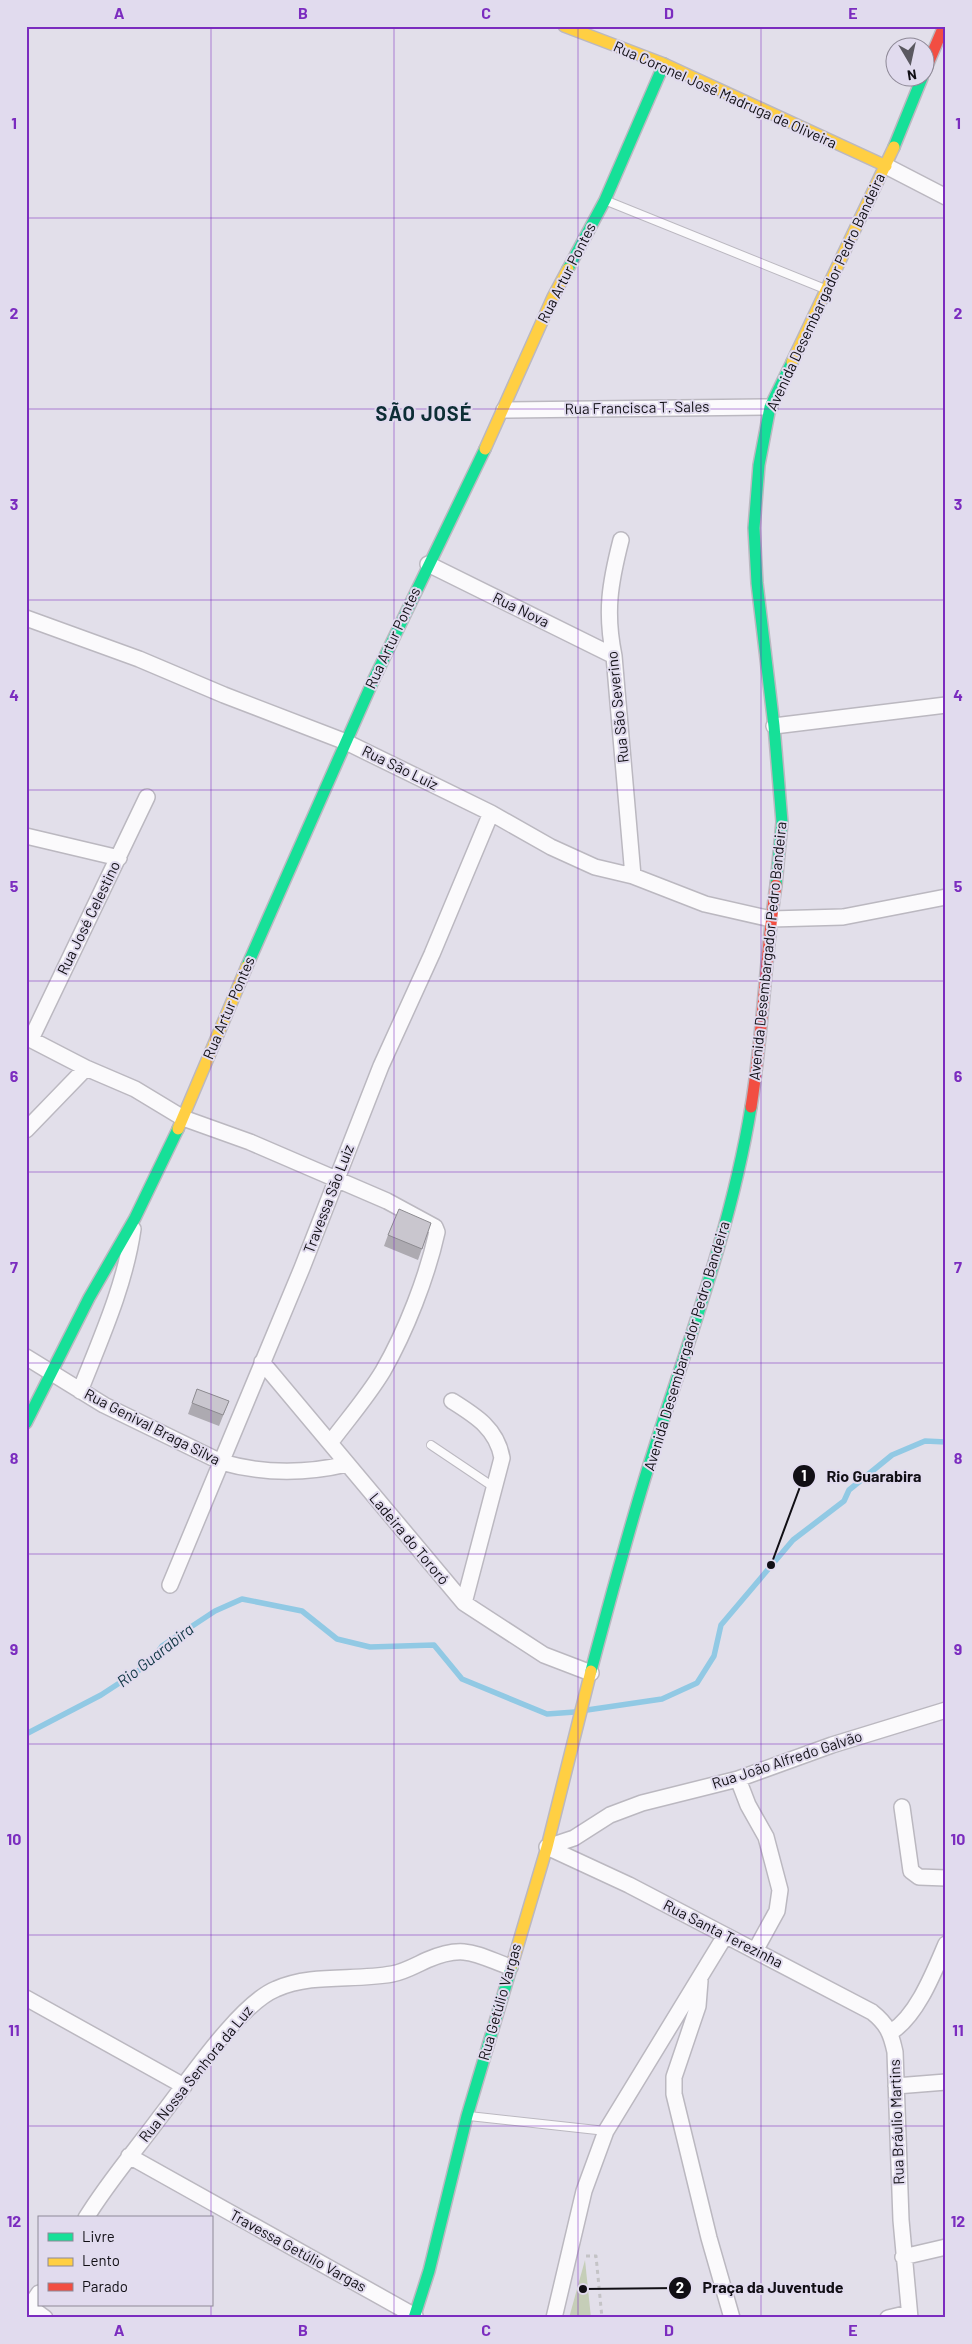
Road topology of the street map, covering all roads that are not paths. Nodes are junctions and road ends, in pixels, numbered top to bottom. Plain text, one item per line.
1 (944, 26) edge
2 (569, 27) edge
3 (934, 49) edge
4 (664, 64) junction
5 (918, 88) edge
6 (886, 166) junction
7 (946, 197) edge
8 (604, 200) junction
9 (827, 290) junction
10 (770, 407) junction
11 (504, 410) junction
12 (621, 540) dead end
13 (428, 564) junction
14 (26, 618) edge
15 (614, 656) junction
16 (946, 705) edge
17 (774, 726) junction
18 (346, 742) junction
19 (147, 797) dead end
20 (491, 813) junction
21 (26, 836) edge
22 (118, 858) junction
23 (633, 876) junction
24 (946, 897) edge
25 (771, 919) junction
26 (29, 1038) edge
27 (86, 1068) junction
28 (183, 1118) junction
29 (26, 1130) edge
30 (336, 1180) junction
31 (135, 1218) junction
32 (26, 1356) edge
33 (262, 1362) junction
34 (52, 1373) junction
35 (80, 1391) junction
36 (452, 1401) dead end
37 (26, 1423) edge
38 (330, 1443) junction
39 (431, 1445) dead end
40 (221, 1462) junction
41 (347, 1464) junction
42 (495, 1488) junction
43 (170, 1585) dead end
44 (464, 1603) junction
45 (590, 1680) junction
46 (946, 1710) edge
47 (738, 1779) junction
48 (902, 1806) dead end
49 (547, 1847) junction
50 (946, 1878) edge
51 (725, 1936) junction
52 (946, 1944) edge
53 (755, 1951) junction
54 (510, 1967) junction
55 (700, 1976) junction
56 (26, 1998) edge
57 (891, 2032) junction
58 (946, 2082) edge
59 (184, 2086) junction
60 (896, 2086) junction
61 (467, 2116) junction
62 (606, 2131) junction
63 (129, 2156) junction
64 (87, 2216) edge
65 (946, 2247) edge
66 (903, 2257) junction
67 (38, 2294) edge
68 (28, 2308) edge
69 (909, 2315) edge
70 (414, 2317) edge
71 (45, 2318) edge
72 (554, 2318) edge
73 (732, 2318) edge
74 (888, 2318) edge

1 - 3 main road
2 - 4 main road, Rua Coronel José Madruga de Oliveira
4 - 6 main road, Rua Coronel José Madruga de Oliveira
4 - 8 main road, Rua Artur Pontes
5 - 6 main road, Avenida Desembargador Pedro Bandeira
6 - 7 street
6 - 9 main road, Avenida Desembargador Pedro Bandeira
8 - 9 lane
8 - 11 main road, Rua Artur Pontes
9 - 10 main road, Avenida Desembargador Pedro Bandeira
10 - 11 street, Rua Francisca T. Sales
10 - 17 main road, Avenida Desembargador Pedro Bandeira
11 - 13 main road, Rua Artur Pontes
12 - 15 street, Rua São Severino
13 - 15 street, Rua Nova
13 - 18 main road, Rua Artur Pontes
14 - 18 street, Rua São Luiz
15 - 23 street, Rua São Severino
16 - 17 street
17 - 25 main road, Avenida Desembargador Pedro Bandeira
18 - 20 street, Rua São Luiz
18 - 28 main road, Rua Artur Pontes
19 - 22 street, Rua José Celestino
20 - 23 street, Rua São Luiz
20 - 30 street, Travessa São Luiz
21 - 22 street
22 - 26 street, Rua José Celestino
23 - 25 street, Rua São Luiz
24 - 25 street, Rua São Luiz
25 - 45 main road, Avenida Desembargador Pedro Bandeira
26 - 27 street
27 - 28 street
27 - 29 street
28 - 30 street
28 - 31 main road, Rua Artur Pontes
30 - 33 street, Travessa São Luiz
30 - 38 street
31 - 34 main road, Rua Artur Pontes
31 - 35 street, Rua Artur Pontes
32 - 34 street, Rua Genival Braga Silva
33 - 38 street, Ladeira do Tororó
33 - 40 street, Travessa São Luiz
34 - 35 street, Rua Genival Braga Silva
34 - 37 main road, Rua Artur Pontes
35 - 40 street, Rua Genival Braga Silva
36 - 42 street
38 - 41 street, Ladeira do Tororó
39 - 42 lane
40 - 41 street, Rua Genival Braga Silva
40 - 43 street, Travessa São Luiz
41 - 44 street, Ladeira do Tororó
42 - 44 street
44 - 45 street, Ladeira do Tororó
45 - 49 main road, Rua Getúlio Vargas
46 - 47 street, Rua João Alfredo Galvão
47 - 49 street, Rua João Alfredo Galvão
47 - 53 street
48 - 50 street
49 - 51 street, Rua Santa Terezinha
49 - 54 main road, Rua Getúlio Vargas
51 - 53 street, Rua Santa Terezinha
51 - 55 street
52 - 57 street
53 - 57 street, Rua Santa Terezinha
54 - 59 street, Rua Nossa Senhora da Luz
54 - 61 main road, Rua Getúlio Vargas
55 - 62 street
55 - 73 street
56 - 59 street
57 - 60 street, Rua Bráulio Martins
58 - 60 street
59 - 63 street, Rua Nossa Senhora da Luz
60 - 66 street, Rua Bráulio Martins
61 - 62 lane
61 - 70 main road, Rua Getúlio Vargas
62 - 72 street
63 - 64 street, Rua Nossa Senhora da Luz
63 - 70 street, Travessa Getúlio Vargas
65 - 66 street
66 - 69 street, Rua Bráulio Martins
67 - 68 street
68 - 71 street
69 - 74 street

